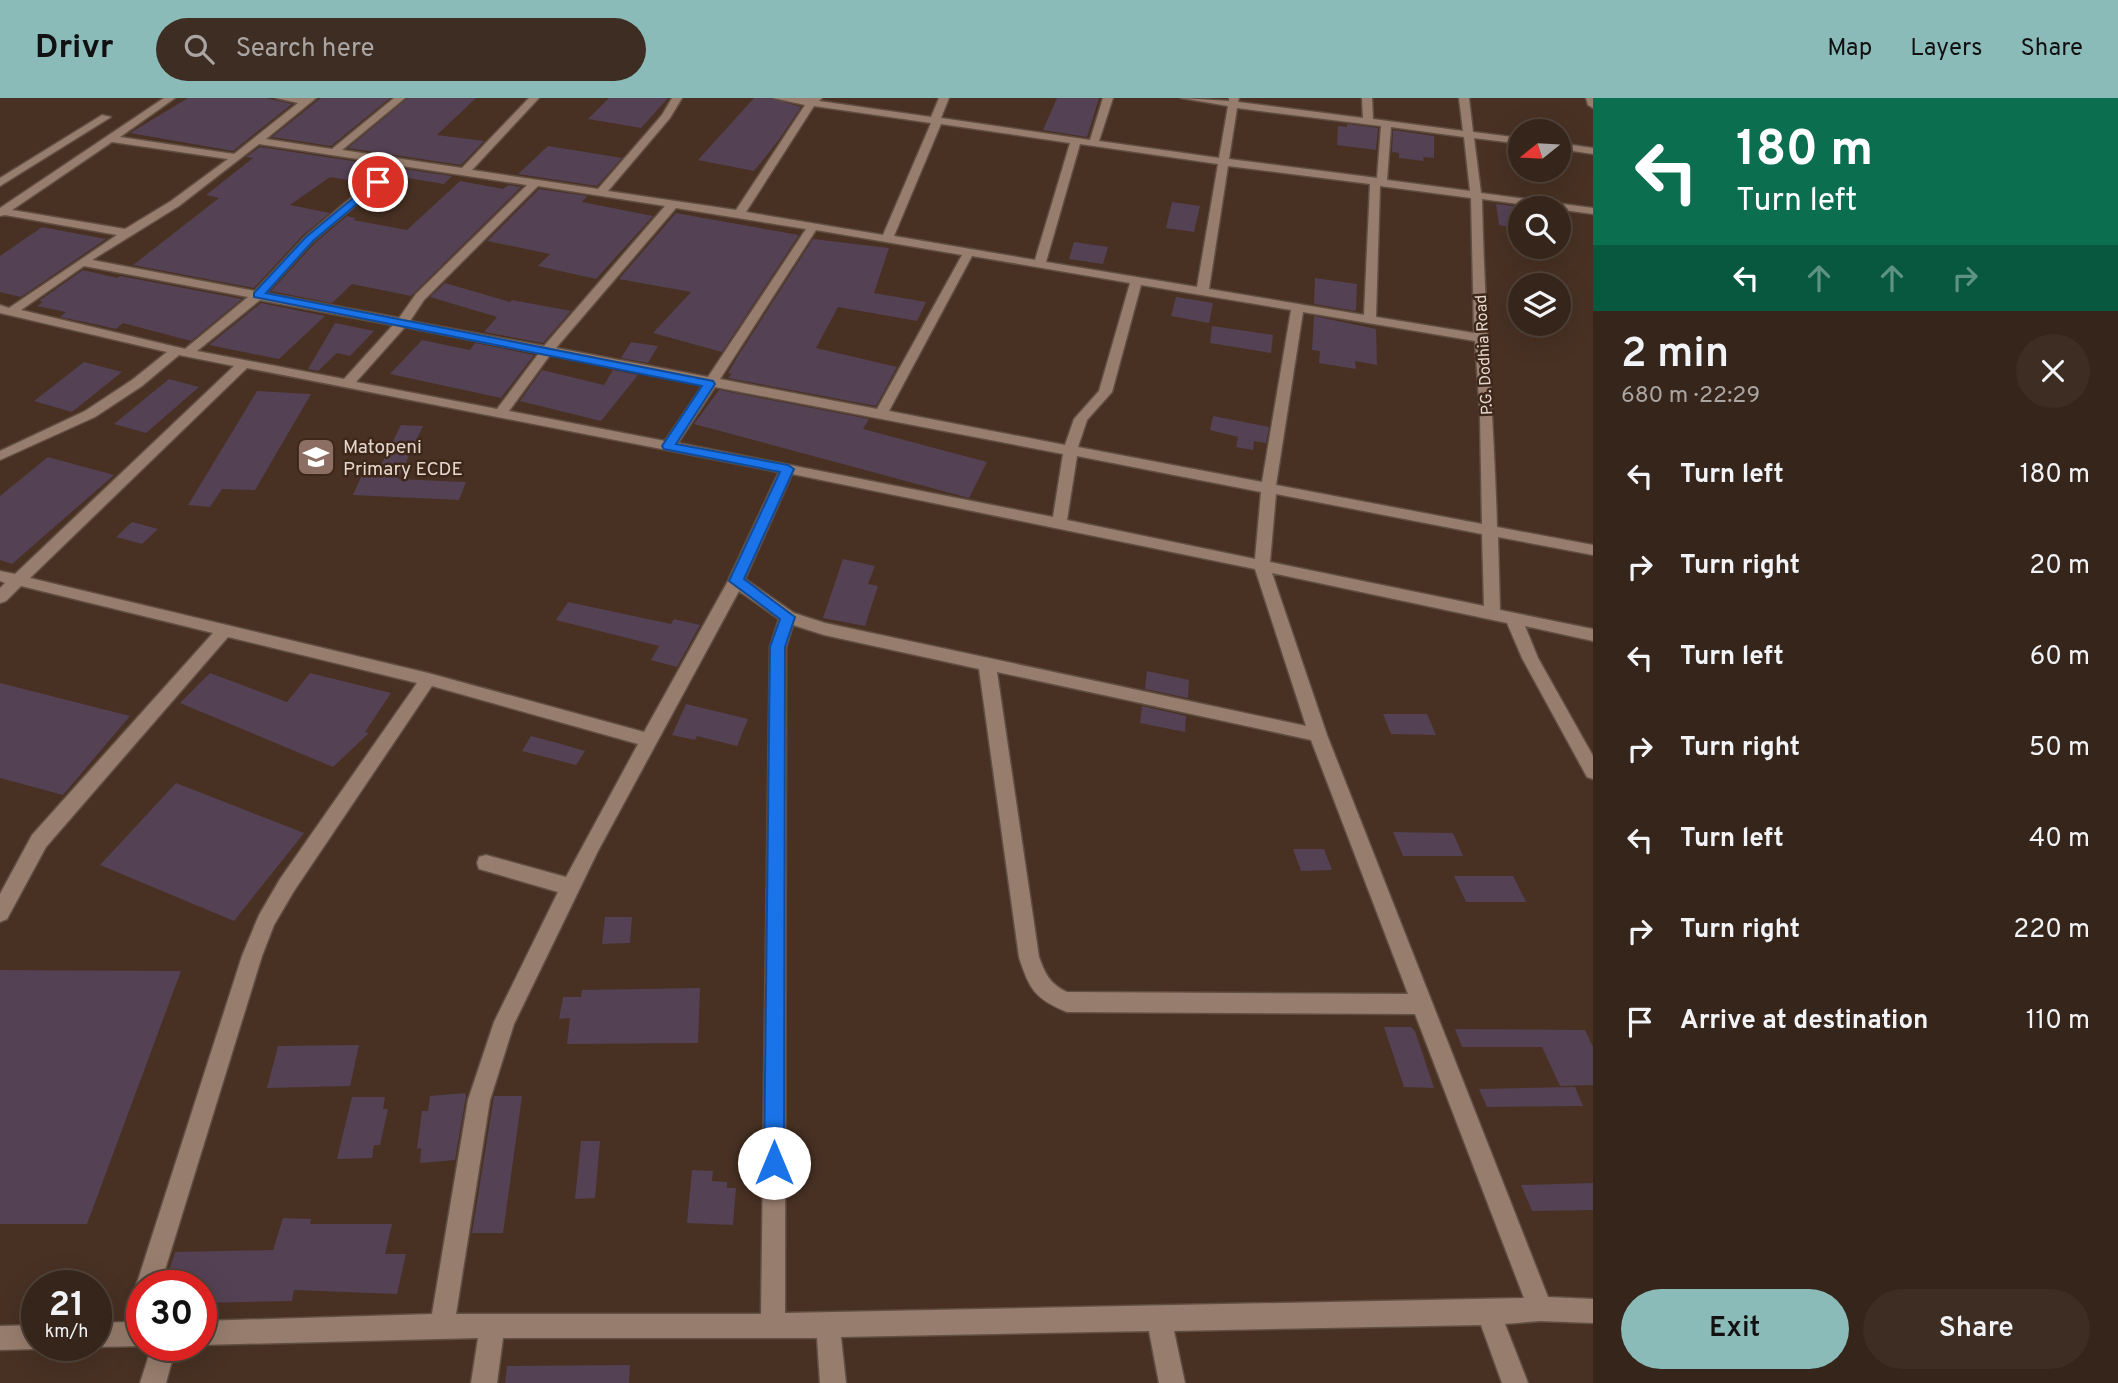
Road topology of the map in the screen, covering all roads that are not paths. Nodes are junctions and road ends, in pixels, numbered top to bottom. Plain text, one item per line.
1 (170, 98) edge
2 (281, 98) edge
3 (400, 98) edge
4 (534, 98) edge
5 (677, 98) edge
6 (778, 98) edge
7 (944, 98) edge
8 (1108, 98) edge
9 (1186, 98) edge
10 (1367, 98) edge
11 (1464, 98) edge
12 (1591, 98) edge
13 (309, 100) edge
14 (815, 100) edge
15 (1233, 101) edge
16 (1593, 105) edge
17 (106, 117) dead end
18 (936, 121) junction
19 (1368, 122) junction
20 (1386, 124) junction
21 (1470, 135) junction
22 (108, 138) junction
23 (1076, 139) junction
24 (1508, 139) edge
25 (255, 140) junction
26 (1094, 142) junction
27 (1572, 148) edge
28 (1593, 151) edge
29 (334, 152) junction
30 (235, 157) junction
31 (400, 162) junction
32 (1225, 162) junction
33 (464, 172) junction
34 (1378, 182) junction
35 (0, 183) edge
36 (535, 183) junction
37 (601, 192) junction
38 (1476, 194) junction
39 (673, 204) junction
40 (1593, 211) edge
41 (1, 212) edge
42 (739, 214) junction
43 (813, 226) junction
44 (127, 233) junction
45 (887, 239) junction
46 (969, 252) junction
47 (82, 262) junction
48 (1039, 264) junction
49 (1136, 281) junction
50 (1202, 292) junction
51 (258, 295) junction
52 (1297, 308) junction
53 (6, 311) edge
54 (1370, 320) junction
55 (401, 324) junction
56 (1481, 338) junction
57 (547, 351) junction
58 (182, 352) junction
59 (244, 364) junction
60 (709, 384) junction
61 (346, 385) junction
62 (501, 414) junction
63 (881, 414) junction
64 (668, 446) junction
65 (1072, 451) junction
66 (0, 456) edge
67 (788, 469) junction
68 (1269, 486) junction
69 (1059, 523) junction
70 (1488, 529) junction
71 (1593, 550) edge
72 (1262, 566) junction
73 (0, 576) edge
74 (17, 580) junction
75 (736, 581) junction
76 (0, 597) edge
77 (1492, 614) junction
78 (788, 617) junction
79 (1513, 618) junction
80 (226, 629) junction
81 (1593, 635) edge
82 (987, 663) junction
83 (428, 679) junction
84 (1318, 735) junction
85 (650, 741) junction
86 (1593, 772) edge
87 (486, 863) dead end
88 (570, 887) junction
89 (0, 913) edge
90 (1422, 1004) junction
91 (153, 1270) edge
92 (1540, 1309) junction
93 (1593, 1311) edge
94 (1489, 1312) junction
95 (1159, 1318) junction
96 (828, 1325) junction
97 (442, 1326) junction
98 (492, 1326) junction
99 (773, 1326) junction
100 (217, 1333) edge
101 (21, 1337) edge
102 (0, 1338) edge
103 (160, 1361) edge
104 (153, 1383) edge
105 (484, 1383) edge
106 (833, 1383) edge
107 (1172, 1383) edge
108 (1515, 1383) edge

1 - 22 street
2 - 13 street
3 - 29 street
4 - 33 street
5 - 37 street
6 - 14 street
7 - 18 street
8 - 26 street
9 - 15 street
10 - 19 street
11 - 21 street, P.G. Dodhia Road
12 - 16 street
13 - 25 street
14 - 18 street
14 - 42 street
15 - 19 street
15 - 32 street
17 - 35 street
18 - 23 street
18 - 45 street
19 - 20 street
20 - 21 street
20 - 34 street
21 - 24 street
21 - 38 street, P.G. Dodhia Road
22 - 30 street
22 - 41 street
23 - 26 street
23 - 48 street
25 - 29 street
25 - 30 street
26 - 32 street
27 - 28 street
29 - 31 street
30 - 44 street
31 - 33 street
31 - 51 street
32 - 34 street
32 - 50 street
33 - 36 street
34 - 38 street
34 - 54 street
36 - 37 street
36 - 55 street
37 - 39 street
38 - 40 street
38 - 56 street, P.G. Dodhia Road
39 - 42 street
39 - 57 street
41 - 44 street
42 - 43 street
43 - 45 street
43 - 60 street
44 - 47 street
45 - 46 street
46 - 48 street
46 - 63 street
47 - 51 street
47 - 53 street
48 - 49 street
49 - 50 street
49 - 65 street
50 - 52 street
51 - 55 street
51 - 58 street
52 - 54 street
52 - 68 street
53 - 58 street
54 - 56 street
55 - 57 street
55 - 61 street
56 - 70 street, P.G. Dodhia Road
57 - 60 street
57 - 62 street
58 - 59 street
58 - 66 street
59 - 61 street
59 - 74 street
60 - 63 street
60 - 64 street
61 - 62 street
62 - 64 street
63 - 65 street
64 - 67 street
65 - 68 street
65 - 69 street
67 - 69 street
67 - 75 street
68 - 70 street
68 - 72 street
69 - 72 street
70 - 71 street
70 - 77 street, P.G. Dodhia Road
72 - 77 street
72 - 84 street
73 - 74 street
74 - 76 street
74 - 80 street
75 - 78 street
75 - 85 street
77 - 79 street
78 - 82 street
78 - 99 street
79 - 81 street
79 - 86 street
80 - 83 street
80 - 89 street
82 - 84 street
82 - 90 street
83 - 85 street
83 - 91 street
84 - 90 street
85 - 88 street
87 - 88 street
88 - 97 street
90 - 92 street
92 - 93 street
92 - 94 street
94 - 95 street
94 - 108 street
95 - 96 street
95 - 107 street
96 - 99 street
96 - 106 street
97 - 98 street
97 - 100 street
98 - 99 street
98 - 105 street
101 - 102 street
103 - 104 street

